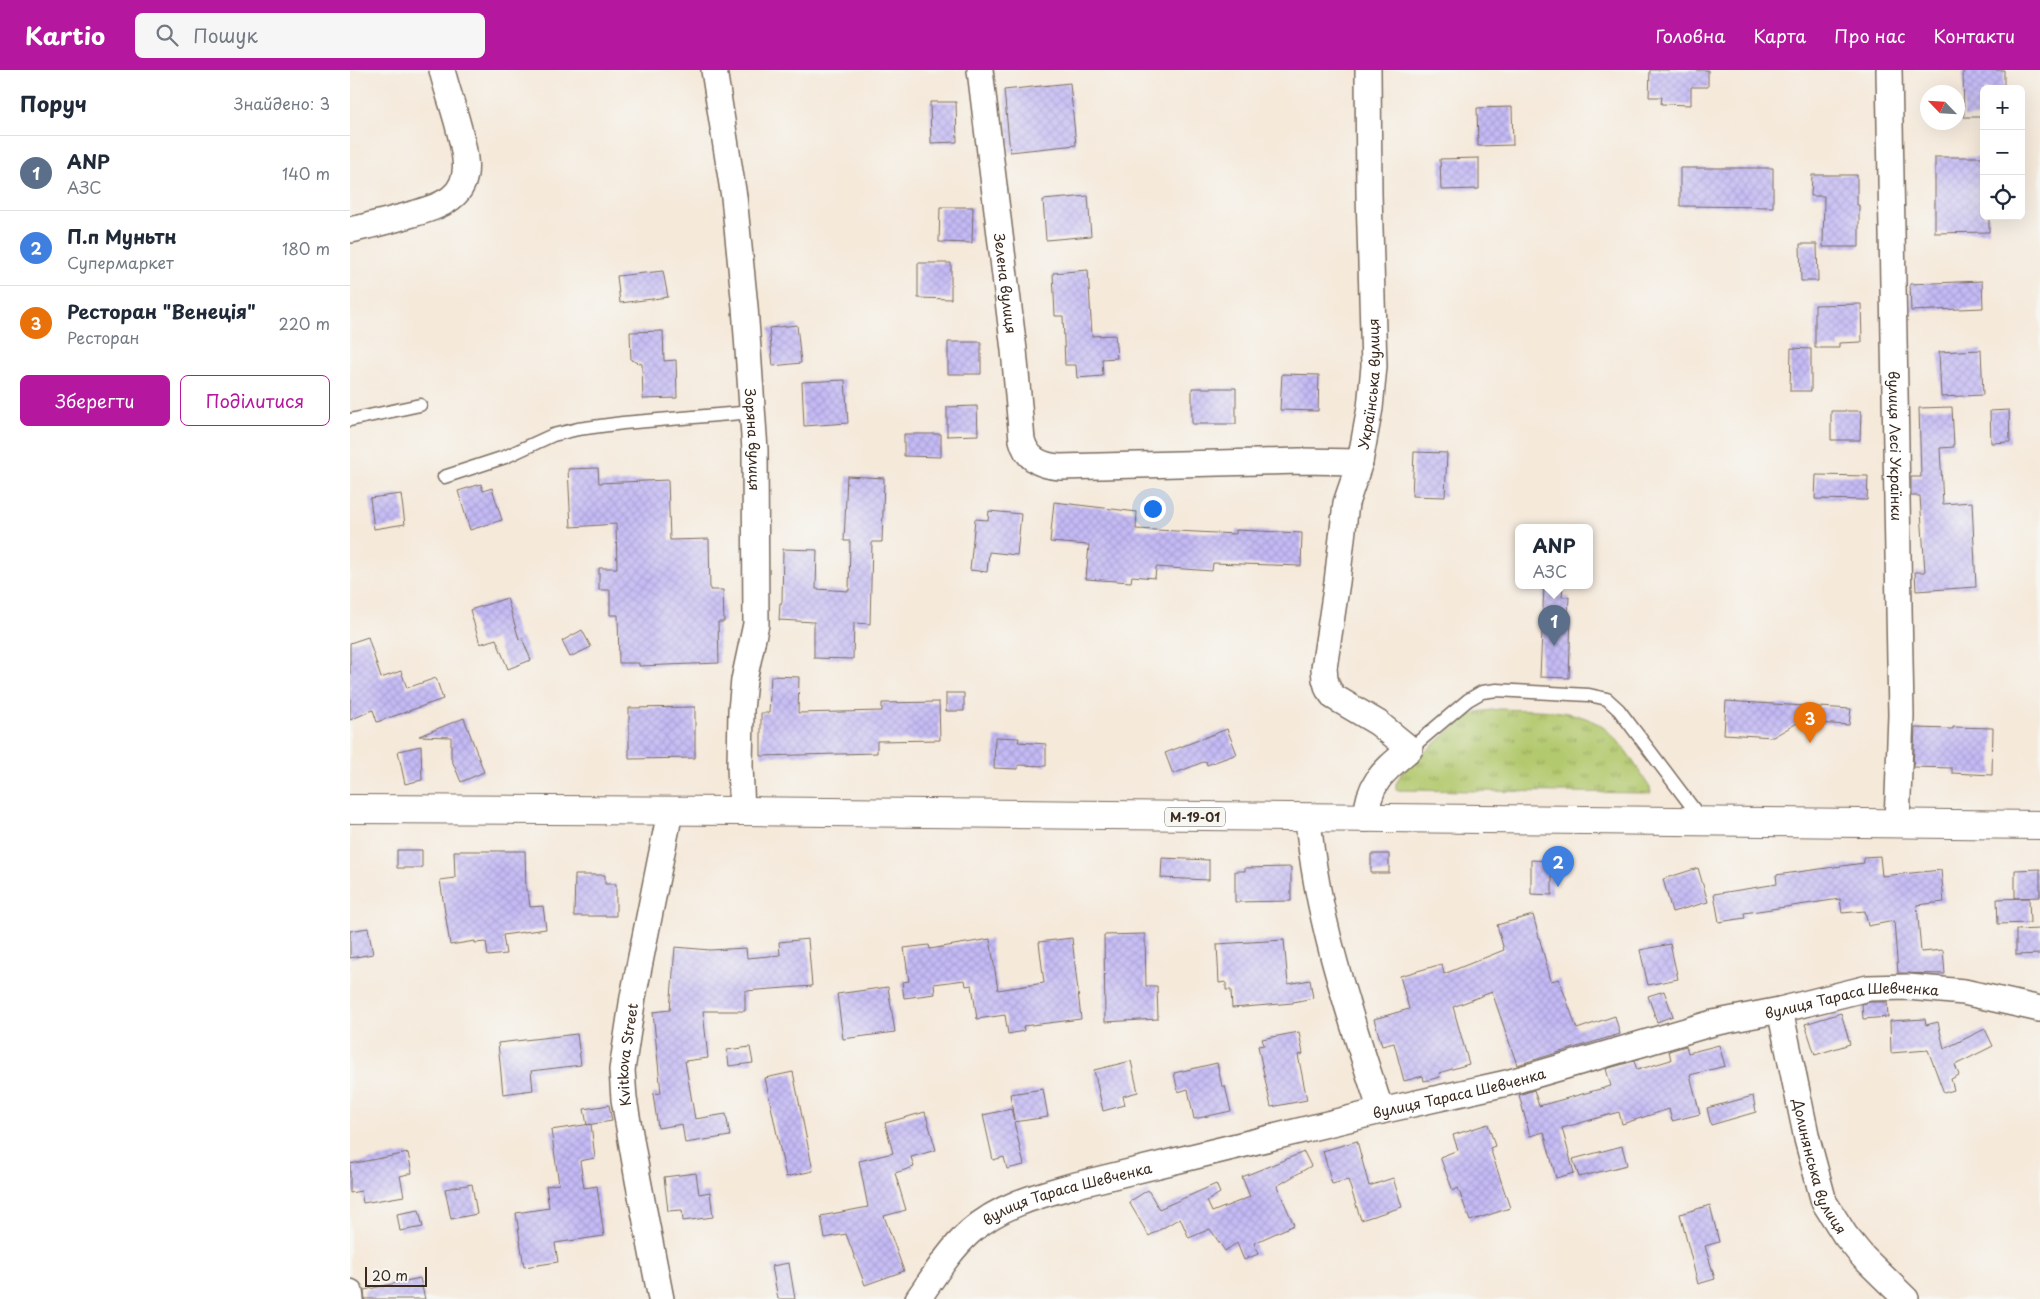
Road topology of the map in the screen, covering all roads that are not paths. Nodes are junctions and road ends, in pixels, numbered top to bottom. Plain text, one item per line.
1 (442, 70) edge
2 (714, 70) edge
3 (980, 70) edge
4 (1368, 70) edge
5 (1889, 70) edge
6 (350, 230) edge
7 (420, 405) dead end
8 (753, 412) junction
9 (350, 420) edge
10 (1360, 462) junction
11 (1065, 467) joint
12 (444, 477) dead end
13 (1410, 749) junction
14 (350, 809) edge
15 (742, 811) junction
16 (670, 812) junction
17 (1308, 818) junction
18 (1366, 819) junction
19 (1703, 822) junction
20 (1897, 823) junction
21 (2040, 825) edge
22 (2040, 1009) edge
23 (1780, 1010) junction
24 (1381, 1111) junction
25 (350, 1292) edge
26 (352, 1299) edge
27 (661, 1299) edge
28 (918, 1299) edge
29 (1906, 1299) edge

1 - 6 street
2 - 8 street, Зоряна вулиця
3 - 11 street, Зелена вулиця
4 - 10 street, Українська вулиця
5 - 20 street, вулиця Лесі Українки
7 - 9 lane
8 - 12 lane
8 - 15 street, Зоряна вулиця
10 - 11 street, Українська вулиця
10 - 13 street
13 - 18 street
13 - 19 lane
14 - 16 main road, М-19-01
15 - 16 main road, М-19-01
15 - 17 main road, М-19-01
16 - 27 street, Kvitkova Street
17 - 18 main road, М-19-01
17 - 24 street
18 - 19 main road, М-19-01
19 - 20 main road, М-19-01
20 - 21 main road, М-19-01
22 - 23 street, вулиця Тараса Шевченка
23 - 24 street, вулиця Тараса Шевченка
23 - 29 street, Долинянська вулиця
24 - 28 street, вулиця Тараса Шевченка
25 - 26 street

